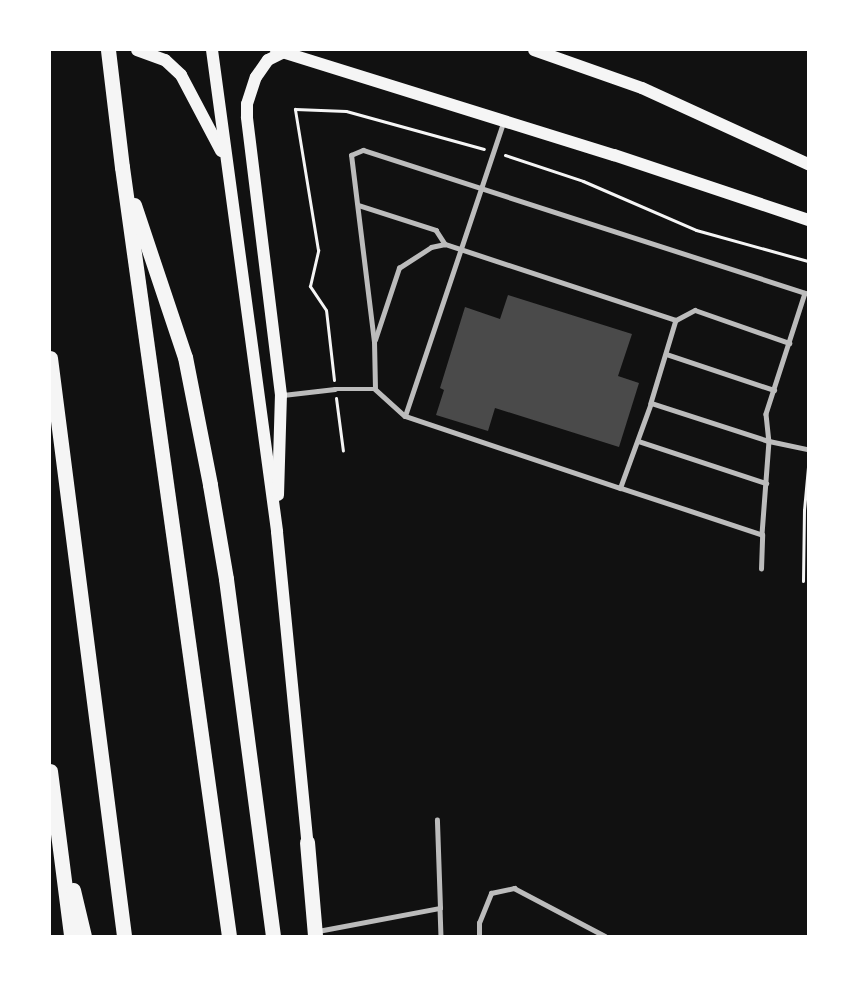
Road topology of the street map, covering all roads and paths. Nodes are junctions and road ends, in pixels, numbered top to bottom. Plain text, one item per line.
1 (108, 50) edge
2 (137, 50) edge
3 (212, 50) edge
4 (534, 50) edge
5 (280, 51) edge
6 (504, 120) junction
7 (225, 160) junction
8 (808, 164) edge
9 (122, 167) junction
10 (482, 188) junction
11 (358, 206) junction
12 (808, 220) edge
13 (445, 244) junction
14 (460, 250) junction
15 (676, 320) junction
16 (374, 342) junction
17 (789, 343) junction
18 (666, 354) junction
19 (50, 358) edge
20 (375, 389) junction
21 (774, 390) junction
22 (281, 395) junction
23 (651, 403) junction
24 (405, 416) junction
25 (638, 441) junction
26 (770, 441) junction
27 (808, 449) edge
28 (808, 467) edge
29 (766, 483) junction
30 (620, 488) junction
31 (277, 532) junction
32 (762, 535) junction
33 (761, 569) dead end
34 (803, 581) dead end
35 (50, 771) edge
36 (50, 788) edge
37 (437, 820) dead end
38 (307, 842) joint
39 (440, 908) junction
40 (317, 935) edge
41 (71, 936) edge
42 (84, 936) edge
43 (124, 936) edge
44 (229, 936) edge
45 (273, 936) edge
46 (441, 936) edge
47 (479, 936) edge
48 (605, 936) edge

1 - 9 highway
2 - 7 main road
3 - 7 main road
4 - 8 main road
5 - 6 main road
5 - 22 main road
6 - 10 lane
6 - 12 main road
7 - 31 main road
9 - 44 highway
9 - 45 highway
10 - 11 lane
10 - 14 lane
10 - 17 lane
11 - 13 lane
11 - 16 lane
13 - 14 lane
13 - 16 lane
14 - 15 lane
14 - 24 lane
15 - 17 lane
15 - 18 lane
16 - 20 lane
17 - 21 lane
18 - 21 lane
18 - 23 lane
19 - 43 highway
20 - 22 lane
20 - 24 lane
21 - 26 lane
22 - 31 main road
23 - 25 lane
23 - 26 lane
24 - 30 lane
25 - 29 lane
25 - 30 lane
26 - 27 lane
26 - 29 lane
28 - 34 path
29 - 32 lane
30 - 32 lane
31 - 38 main road
32 - 33 lane
35 - 41 highway
36 - 42 highway
37 - 39 lane
38 - 40 highway
39 - 40 lane
39 - 46 lane
47 - 48 lane

